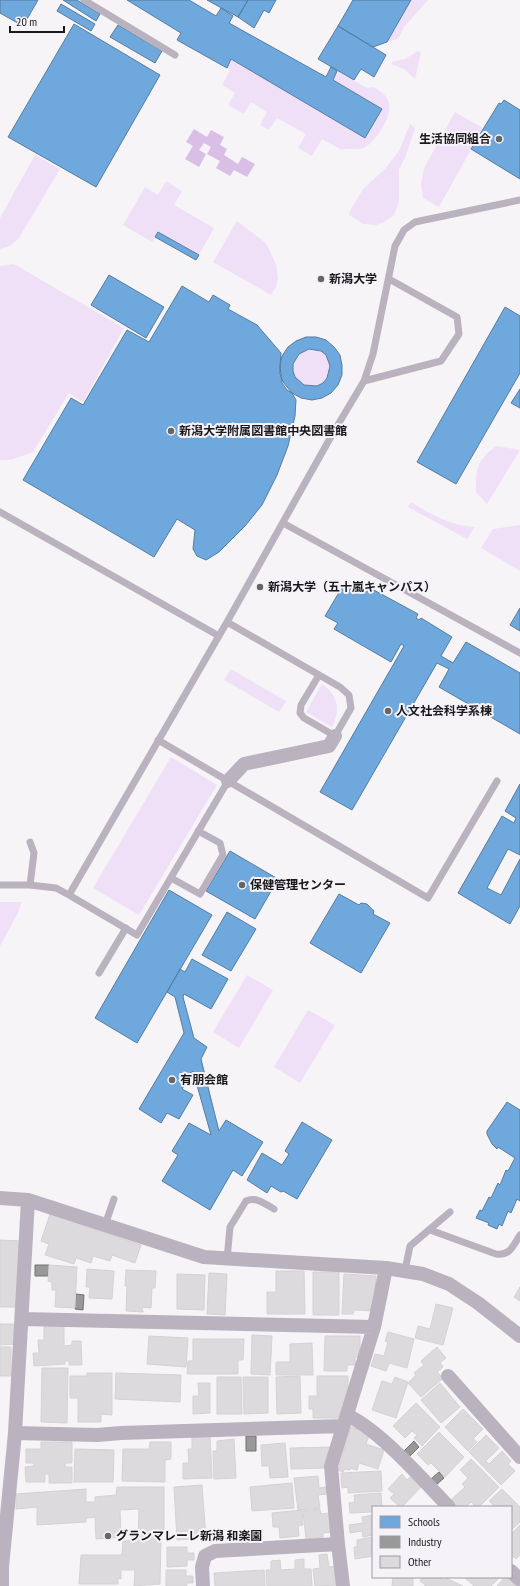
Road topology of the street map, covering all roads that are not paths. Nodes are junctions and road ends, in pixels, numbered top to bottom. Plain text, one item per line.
1 (84, 0) edge
2 (175, 54) dead end
3 (520, 200) edge
4 (389, 279) junction
5 (364, 381) junction
6 (0, 512) edge
7 (283, 523) junction
8 (227, 622) junction
9 (219, 636) junction
10 (520, 653) edge
11 (319, 675) junction
12 (335, 736) junction
13 (158, 740) junction
14 (497, 780) dead end
15 (228, 781) junction
16 (198, 831) junction
17 (30, 842) dead end
18 (171, 878) junction
19 (0, 885) edge
20 (30, 886) junction
21 (69, 895) junction
22 (126, 928) junction
23 (99, 973) dead end
24 (0, 1198) edge
25 (114, 1199) dead end
26 (28, 1200) junction
27 (274, 1209) dead end
28 (450, 1212) dead end
29 (105, 1225) junction
30 (430, 1230) junction
31 (520, 1235) edge
32 (227, 1259) junction
33 (386, 1268) junction
34 (405, 1270) junction
35 (22, 1320) junction
36 (374, 1327) junction
37 (520, 1336) edge
38 (448, 1376) dead end
39 (345, 1420) junction
40 (12, 1438) junction
41 (520, 1456) edge
42 (448, 1506) edge
43 (2, 1544) edge
44 (338, 1544) junction
45 (2, 1586) edge
46 (203, 1586) edge
47 (343, 1586) edge

1 - 2 lane
3 - 4 lane
4 - 5 lane
4 - 5 lane
5 - 7 lane
6 - 9 lane
7 - 8 lane
7 - 10 lane
8 - 9 lane
8 - 11 lane
9 - 13 lane
11 - 12 lane
11 - 12 lane
12 - 15 street
13 - 15 lane
13 - 21 lane
14 - 15 lane
15 - 16 lane
16 - 18 lane
16 - 18 lane
17 - 20 lane
18 - 22 lane
19 - 20 lane
20 - 21 lane
21 - 22 lane
22 - 23 lane
24 - 26 street
25 - 29 lane
26 - 29 street
26 - 35 street
27 - 32 lane
28 - 30 lane
29 - 32 street
30 - 31 lane
30 - 34 lane
32 - 33 street
33 - 34 street
33 - 36 street
34 - 37 street
35 - 36 street
35 - 40 street
36 - 39 street
38 - 41 street
39 - 40 street
39 - 42 street
39 - 44 street
40 - 43 street
43 - 45 street
44 - 46 street
44 - 47 street

